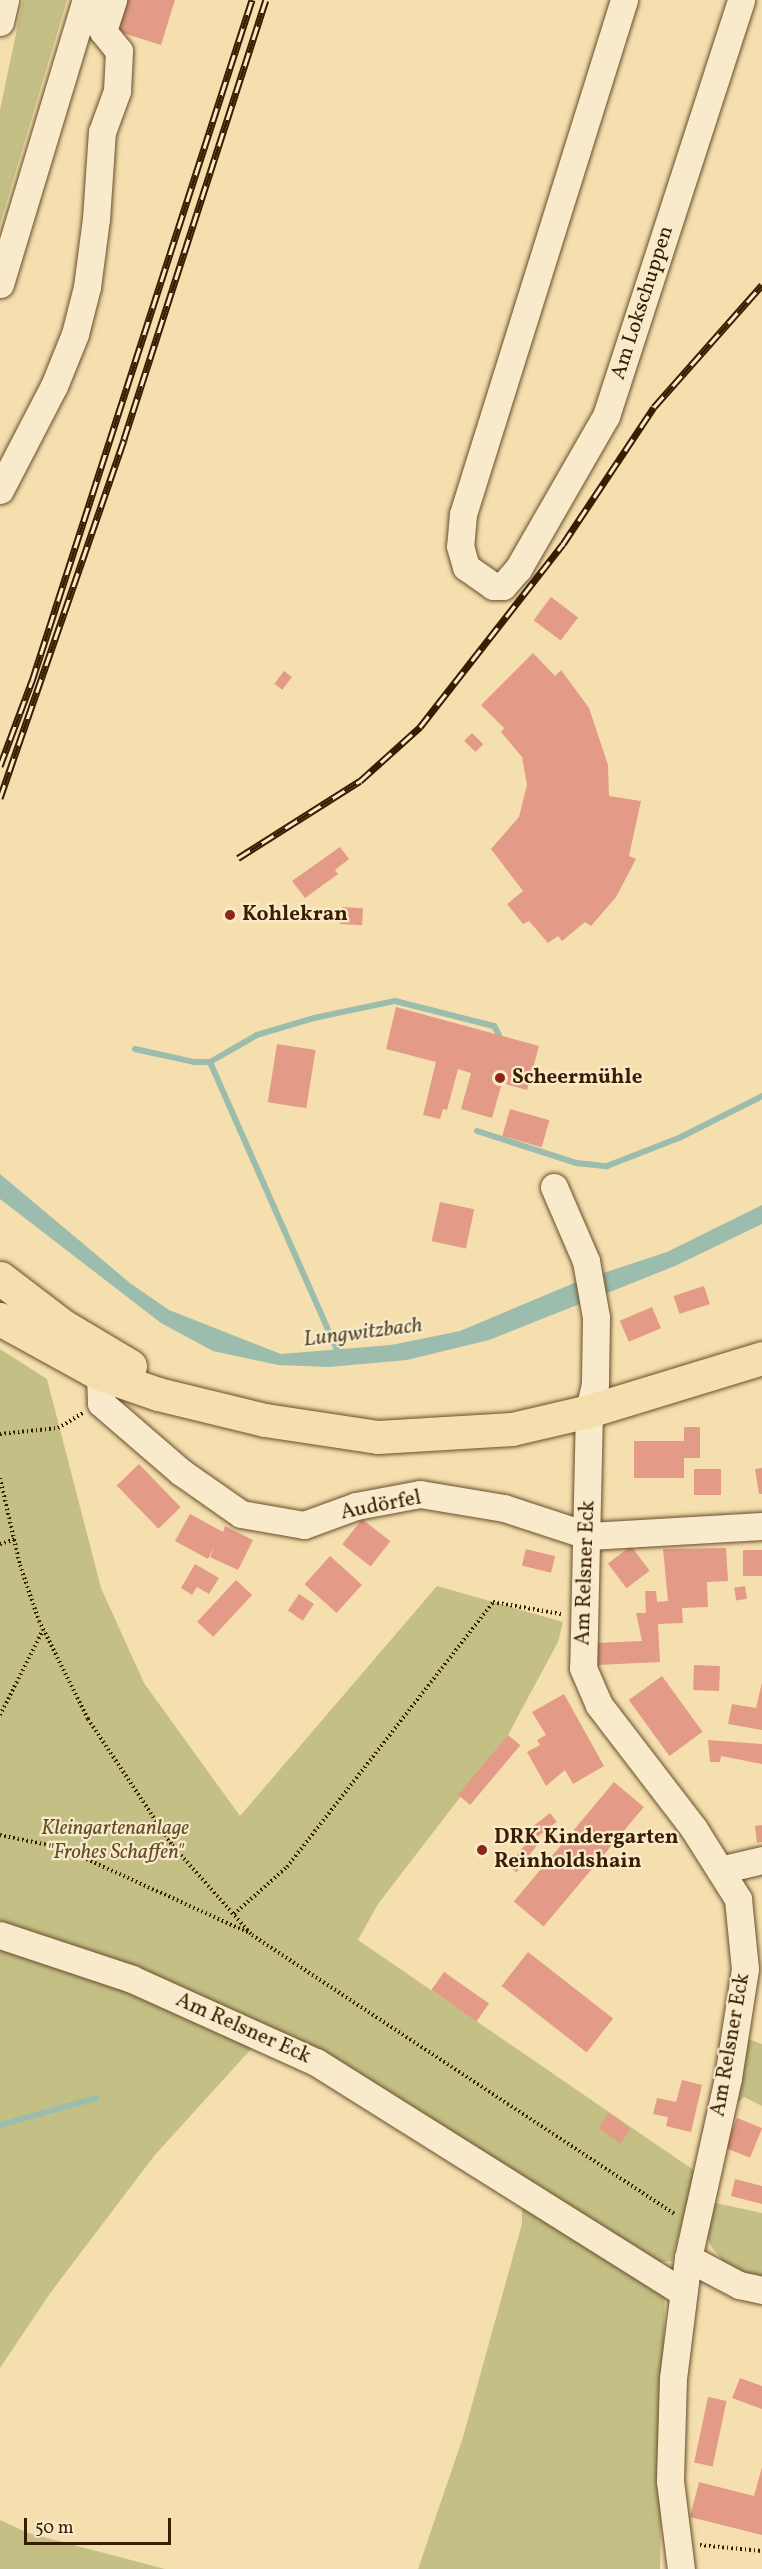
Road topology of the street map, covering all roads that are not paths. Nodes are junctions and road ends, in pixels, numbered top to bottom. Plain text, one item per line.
1 (5, 0) edge
2 (86, 0) edge
3 (113, 0) edge
4 (624, 0) edge
5 (741, 0) edge
6 (0, 22) edge
7 (0, 284) edge
8 (0, 490) edge
9 (554, 1187) dead end
10 (0, 1278) edge
11 (0, 1319) edge
12 (762, 1358) edge
13 (100, 1389) junction
14 (218, 1409) junction
15 (589, 1411) junction
16 (762, 1526) edge
17 (589, 1536) junction
18 (762, 1860) edge
19 (720, 1870) junction
20 (0, 1935) edge
21 (688, 2258) junction
22 (682, 2292) junction
23 (761, 2292) edge
24 (681, 2569) edge

1 - 6 street
2 - 7 street
3 - 8 street
4 - 5 street, Am Lokschuppen
9 - 15 street, Am Relsner Eck
10 - 14 main road
11 - 13 main road
12 - 15 main road
13 - 14 main road
13 - 17 street, Audörfel
14 - 15 main road
15 - 17 street, Am Relsner Eck
16 - 17 street, Audörfel
17 - 19 street, Am Relsner Eck
18 - 19 street
19 - 21 street, Am Relsner Eck
20 - 22 street, Am Relsner Eck
21 - 22 street, Am Relsner Eck
21 - 23 street
22 - 24 street, Am Relsner Eck

